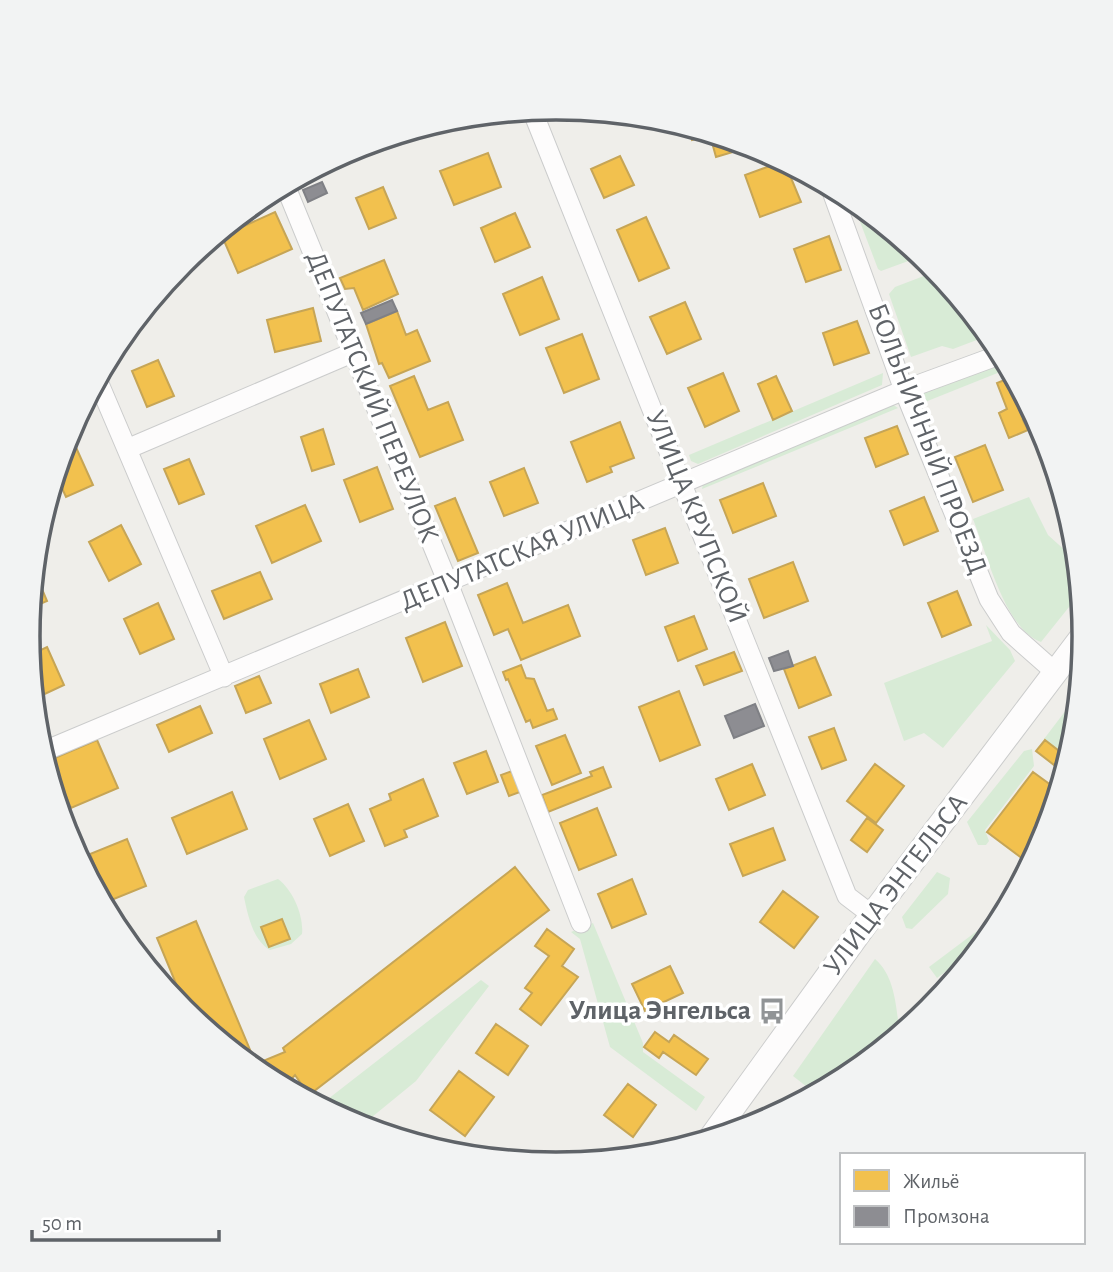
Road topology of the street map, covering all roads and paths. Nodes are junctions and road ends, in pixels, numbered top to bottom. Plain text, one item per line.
1 (536, 121) edge
2 (289, 195) edge
3 (836, 202) edge
4 (354, 352) junction
5 (991, 358) edge
6 (904, 390) junction
7 (102, 391) edge
8 (127, 449) junction
9 (682, 484) junction
10 (448, 583) junction
11 (1073, 650) edge
12 (1055, 673) junction
13 (224, 677) junction
14 (53, 748) edge
15 (872, 915) junction
16 (581, 923) dead end
17 (720, 1126) edge

1 - 9 street, УЛИЦА КРУПСКОЙ
2 - 4 street, ДЕПУТАТСКИЙ ПЕРЕУЛОК
3 - 6 street, БОЛЬНИЧНЫЙ ПРОЕЗД
4 - 8 street
4 - 10 street, ДЕПУТАТСКИЙ ПЕРЕУЛОК
5 - 6 street, ДЕПУТАТСКАЯ УЛИЦА
6 - 9 street, ДЕПУТАТСКАЯ УЛИЦА
6 - 12 street, БОЛЬНИЧНЫЙ ПРОЕЗД
7 - 8 street
8 - 13 street
9 - 10 street, ДЕПУТАТСКАЯ УЛИЦА
9 - 15 street, УЛИЦА КРУПСКОЙ
10 - 13 street, ДЕПУТАТСКАЯ УЛИЦА
10 - 16 street, ДЕПУТАТСКИЙ ПЕРЕУЛОК
11 - 12 street, УЛИЦА ЭНГЕЛЬСА
12 - 15 street, УЛИЦА ЭНГЕЛЬСА
13 - 14 street, ДЕПУТАТСКАЯ УЛИЦА
15 - 17 street, УЛИЦА ЭНГЕЛЬСА

